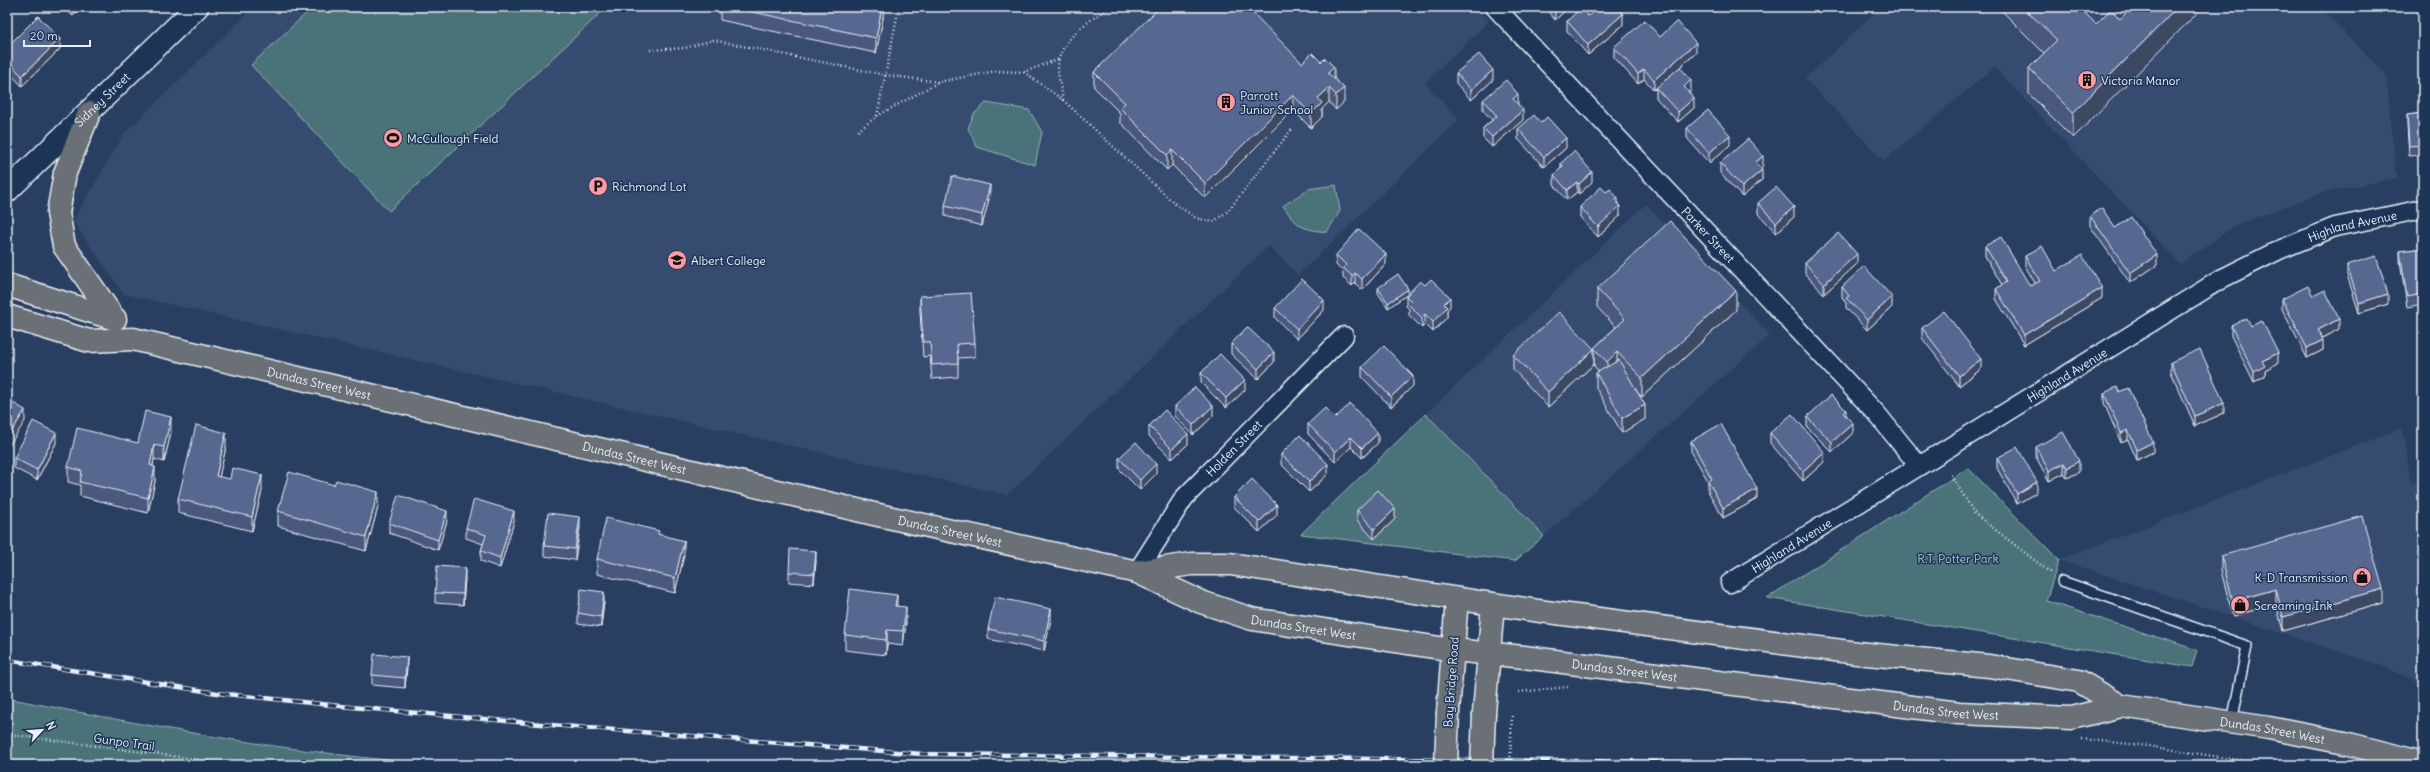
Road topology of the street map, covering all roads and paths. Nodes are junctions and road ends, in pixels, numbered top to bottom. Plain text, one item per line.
1 (197, 7) edge
2 (899, 7) edge
3 (1110, 7) edge
4 (1495, 7) edge
5 (650, 50) dead end
6 (1059, 59) junction
7 (1024, 72) junction
8 (885, 75) junction
9 (939, 82) junction
10 (1063, 100) junction
11 (89, 113) junction
12 (877, 116) junction
13 (1292, 129) dead end
14 (858, 131) dead end
15 (7, 191) edge
16 (2423, 209) edge
17 (7, 285) edge
18 (7, 316) edge
19 (113, 317) junction
20 (1344, 336) dead end
21 (133, 339) junction
22 (1919, 466) junction
23 (1951, 475) dead end
24 (1137, 572) junction
25 (2062, 581) joint
26 (1730, 583) dead end
27 (1457, 599) junction
28 (1493, 604) junction
29 (1453, 650) junction
30 (1489, 653) junction
31 (2121, 706) junction
32 (1512, 714) dead end
33 (2232, 722) junction
34 (7, 734) edge
35 (2423, 763) edge
36 (239, 765) edge
37 (1446, 765) edge
38 (1482, 765) edge
39 (1510, 765) edge

1 - 11 main road, Sidney Street
2 - 8 path
3 - 6 path
4 - 22 street, Parker Street
5 - 8 path
6 - 7 path
6 - 10 path
7 - 9 path
7 - 10 path
8 - 9 path
8 - 12 path
9 - 12 path
10 - 13 path
11 - 15 main road, Sidney Street
11 - 19 main road
12 - 14 path
16 - 22 street, Highland Avenue
17 - 19 main road
18 - 21 main road, Dundas Street West
19 - 21 main road
20 - 24 street, Holden Street
21 - 24 main road, Dundas Street West
22 - 26 street, Highland Avenue
23 - 25 path
24 - 27 main road, Dundas Street West
24 - 29 main road, Dundas Street West
25 - 33 lane
27 - 28 main road, Dundas Street West
27 - 29 main road, Bay Bridge Road
28 - 30 main road
28 - 31 main road, Dundas Street West
29 - 30 main road, Dundas Street West
29 - 37 main road, Bay Bridge Road, bridge
30 - 31 main road, Dundas Street West
30 - 38 main road, bridge
31 - 33 main road, Dundas Street West
32 - 39 path, bridge
33 - 35 main road, Dundas Street West
34 - 36 path, Gunpo Trail

